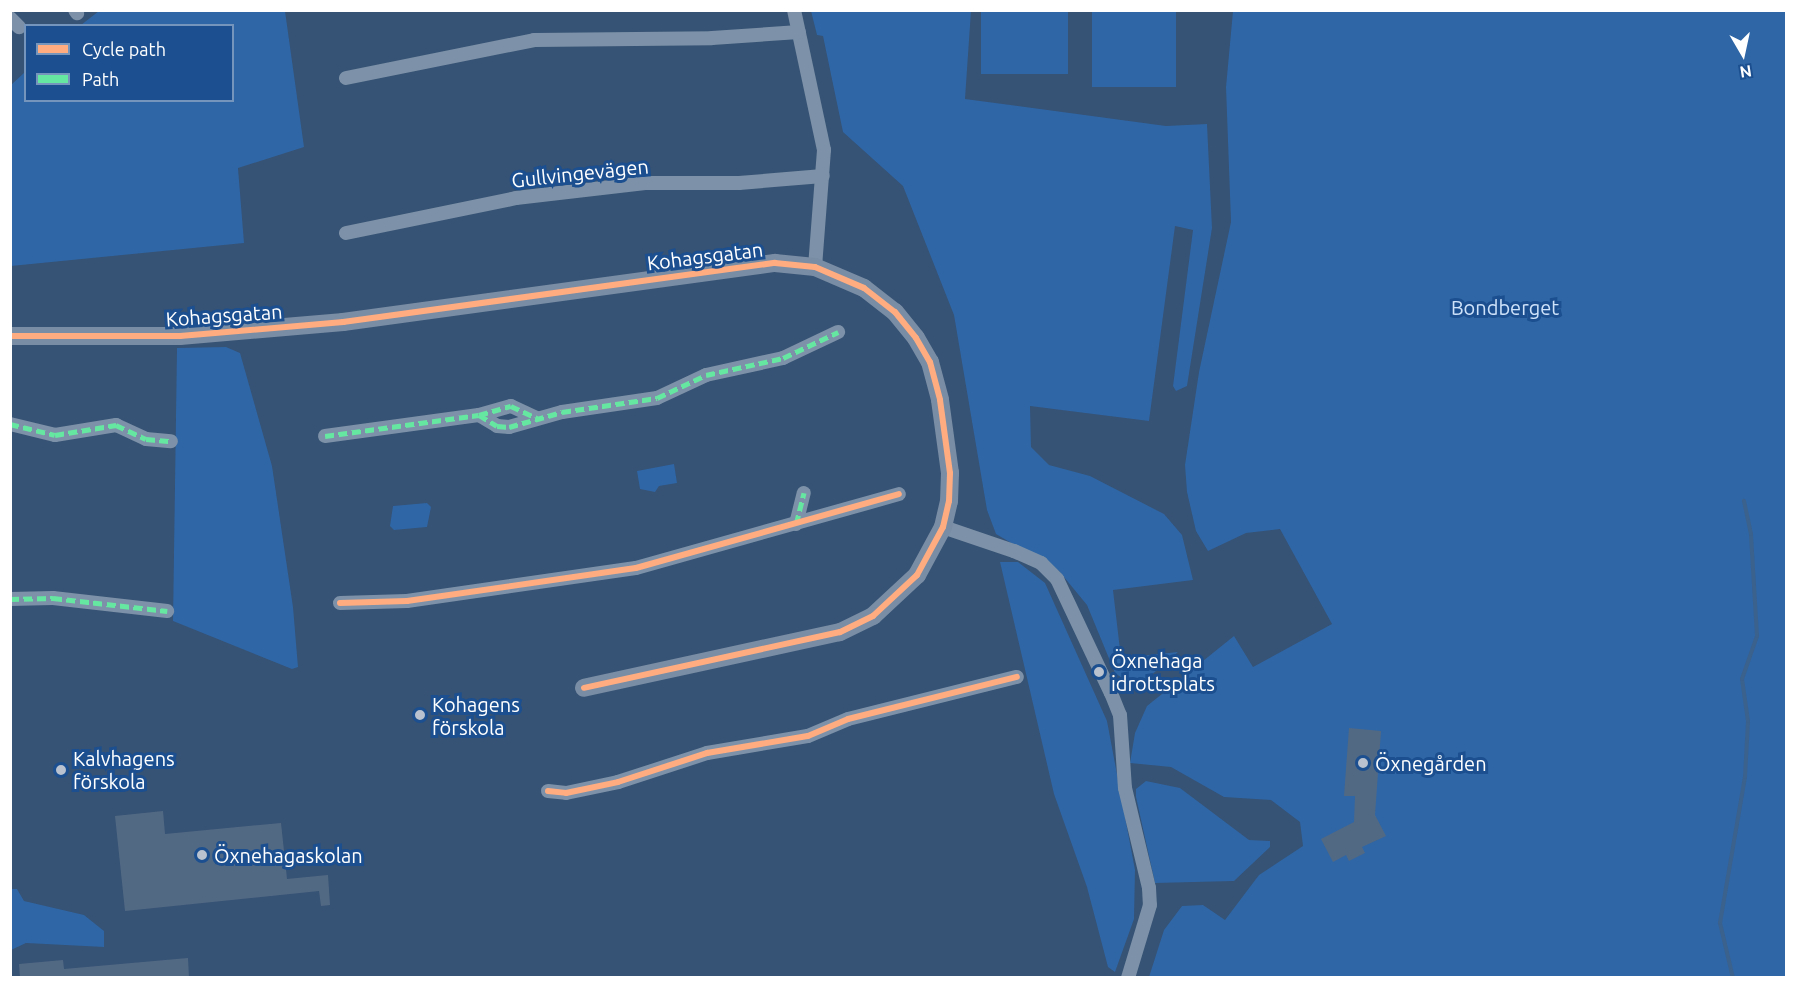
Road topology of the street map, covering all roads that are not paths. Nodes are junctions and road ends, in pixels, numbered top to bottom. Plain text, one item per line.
1 (794, 10) edge
2 (799, 32) junction
3 (346, 78) dead end
4 (823, 176) junction
5 (346, 233) dead end
6 (815, 267) junction
7 (838, 332) dead end
8 (10, 336) edge
9 (480, 415) junction
10 (537, 418) junction
11 (10, 423) edge
12 (325, 436) dead end
13 (171, 441) dead end
14 (804, 493) dead end
15 (899, 494) dead end
16 (795, 524) junction
17 (943, 527) junction
18 (10, 599) edge
19 (340, 603) dead end
20 (167, 611) dead end
21 (1017, 677) dead end
22 (584, 688) dead end
23 (548, 791) dead end
24 (1128, 978) edge

1 - 2 street
2 - 3 street
2 - 4 street
4 - 5 street, Gullvingevägen
4 - 6 street
6 - 8 street, Kohagsgatan
6 - 17 street, Kohagsgatan
7 - 10 street
9 - 10 street
9 - 10 street
9 - 12 street
11 - 13 street
14 - 16 street
15 - 16 street
16 - 19 street
17 - 22 street, Kohagsgatan
17 - 24 street
18 - 20 street
21 - 23 street

